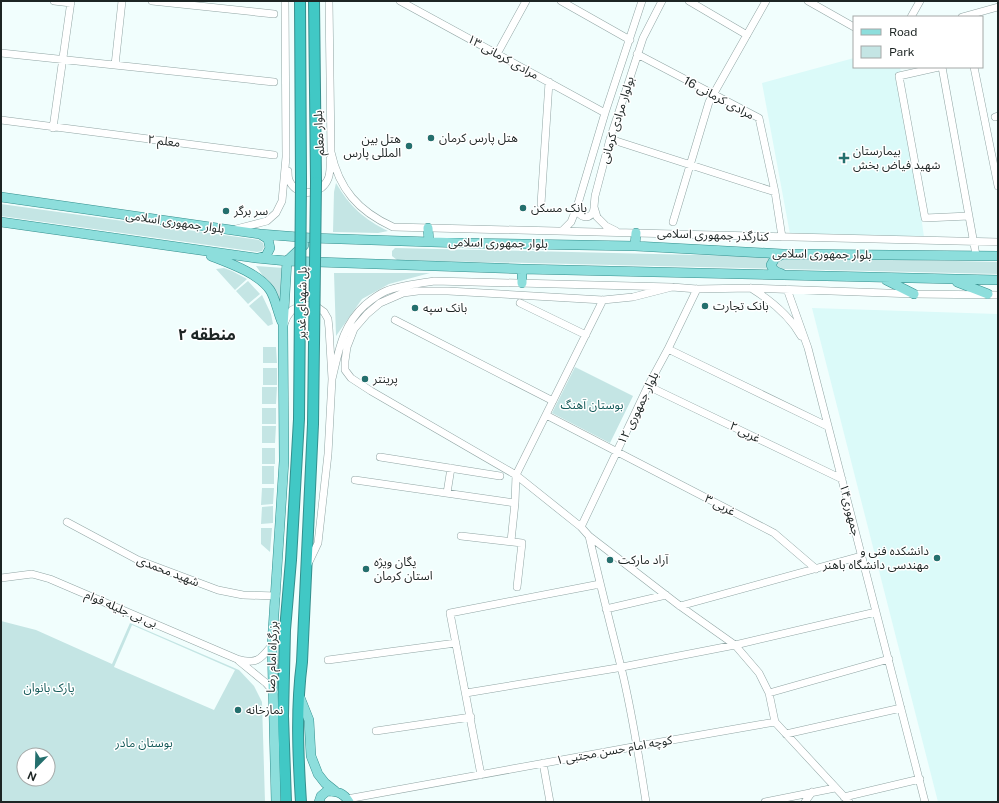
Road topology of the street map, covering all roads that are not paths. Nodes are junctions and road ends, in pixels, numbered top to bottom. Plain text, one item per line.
1 (54, 1) edge
2 (122, 1) edge
3 (152, 1) edge
4 (285, 1) edge
5 (300, 1) edge
6 (314, 1) edge
7 (329, 1) edge
8 (400, 1) edge
9 (526, 1) edge
10 (561, 1) edge
11 (642, 1) edge
12 (662, 1) edge
13 (689, 1) edge
14 (766, 1) edge
15 (808, 1) edge
16 (920, 1) edge
17 (71, 2) edge
18 (998, 7) edge
19 (274, 14) dead end
20 (912, 16) edge
21 (966, 16) edge
22 (853, 26) edge
23 (747, 35) junction
24 (630, 40) junction
25 (1, 53) edge
26 (497, 54) junction
27 (637, 54) junction
28 (63, 60) junction
29 (115, 65) junction
30 (936, 68) edge
31 (941, 68) edge
32 (974, 68) edge
33 (274, 82) dead end
34 (549, 82) junction
35 (714, 94) junction
36 (605, 113) junction
37 (1, 120) edge
38 (53, 128) junction
39 (610, 139) junction
40 (331, 152) junction
41 (274, 155) dead end
42 (286, 156) junction
43 (691, 165) junction
44 (301, 182) joint
45 (316, 182) joint
46 (998, 186) edge
47 (774, 192) junction
48 (1, 197) edge
49 (541, 204) dead end
50 (577, 207) junction
51 (594, 208) junction
52 (969, 216) junction
53 (1, 222) edge
54 (673, 222) dead end
55 (428, 228) junction
56 (233, 230) junction
57 (562, 231) junction
58 (618, 232) junction
59 (636, 233) junction
60 (260, 234) junction
61 (782, 237) junction
62 (311, 238) junction
63 (429, 242) junction
64 (974, 242) junction
65 (998, 242) edge
66 (635, 246) junction
67 (195, 250) junction
68 (783, 254) junction
69 (976, 255) junction
70 (998, 256) edge
71 (256, 258) junction
72 (287, 261) junction
73 (522, 269) junction
74 (784, 275) junction
75 (883, 278) junction
76 (952, 280) junction
77 (998, 280) edge
78 (522, 283) junction
79 (672, 287) junction
80 (751, 288) junction
81 (697, 289) junction
82 (787, 289) junction
83 (914, 294) junction
84 (988, 294) junction
85 (998, 295) edge
86 (603, 300) junction
87 (520, 303) dead end
88 (395, 320) dead end
89 (283, 326) junction
90 (586, 335) junction
91 (808, 348) junction
92 (668, 349) junction
93 (332, 379) junction
94 (648, 386) junction
95 (553, 402) junction
96 (546, 414) junction
97 (827, 426) junction
98 (617, 452) junction
99 (380, 456) dead end
100 (451, 468) junction
101 (516, 475) junction
102 (500, 476) dead end
103 (842, 479) junction
104 (355, 480) dead end
105 (447, 493) junction
106 (515, 503) junction
107 (67, 522) dead end
108 (581, 527) junction
109 (461, 536) dead end
110 (589, 536) junction
111 (511, 542) junction
112 (861, 556) junction
113 (291, 560) joint
114 (307, 565) junction
115 (816, 569) junction
116 (1, 578) edge
117 (600, 584) junction
118 (517, 587) dead end
119 (666, 595) junction
120 (276, 596) junction
121 (680, 606) junction
122 (606, 609) junction
123 (876, 612) junction
124 (456, 643) junction
125 (272, 645) junction
126 (735, 645) junction
127 (237, 659) junction
128 (328, 660) dead end
129 (889, 660) junction
130 (621, 668) junction
131 (274, 692) junction
132 (298, 693) junction
133 (466, 693) junction
134 (769, 693) junction
135 (902, 708) junction
136 (283, 716) junction
137 (471, 717) junction
138 (775, 722) junction
139 (376, 731) dead end
140 (786, 734) junction
141 (638, 746) junction
142 (543, 763) junction
143 (481, 775) junction
144 (920, 779) junction
145 (835, 788) junction
146 (335, 791) junction
147 (812, 792) junction
148 (846, 800) edge
149 (348, 801) edge
150 (276, 802) edge
151 (286, 802) edge
152 (301, 802) edge
153 (319, 802) edge
154 (550, 802) edge
155 (646, 802) edge
156 (765, 802) edge
157 (805, 802) edge
158 (926, 802) edge

1 - 17 street
2 - 29 street
3 - 19 street
4 - 42 street
5 - 44 highway, بلوار معلم
6 - 45 highway, بلوار معلم
7 - 40 street, بلوار معلم
8 - 26 street, مرادی کرمانی ۱۳
9 - 26 street
10 - 24 street
11 - 24 street, بولوار مرادی کرمانی
12 - 27 street, بولوار مرادی کرمانی
13 - 23 street
14 - 23 street
15 - 22 street
16 - 20 street
17 - 28 street
18 - 21 street
23 - 35 street
24 - 36 street, بولوار مرادی کرمانی
25 - 28 street
26 - 34 street, مرادی کرمانی ۱۳
27 - 35 street, مرادی کرمانی 16
27 - 39 street, بولوار مرادی کرمانی
28 - 29 street
28 - 38 street
29 - 33 street
30 - 52 street
31 - 52 street
32 - 46 street
34 - 36 street, مرادی کرمانی ۱۳
34 - 49 street
35 - 43 street
35 - 47 street, مرادی کرمانی 16
36 - 50 street, بولوار مرادی کرمانی
37 - 38 street, معلم ۲
38 - 41 street, معلم ۲
39 - 43 street
39 - 51 street, بولوار مرادی کرمانی
40 - 42 street
40 - 55 street, بلوار معلم
42 - 56 street
43 - 47 street
43 - 54 street
44 - 113 highway, پل شهدای غدیر, bridge
45 - 114 highway, پل شهدای غدیر, bridge
47 - 61 street, مرادی کرمانی 16
48 - 56 main road, بلوار جمهوری اسلامی
50 - 51 street
50 - 57 street, بولوار مرادی کرمانی
51 - 58 street
52 - 64 street
53 - 67 main road, بلوار جمهوری اسلامی
55 - 57 street, کنارگذر جمهوری اسلامی
55 - 63 main road
56 - 60 main road, بلوار جمهوری اسلامی
57 - 58 street, کنارگذر جمهوری اسلامی
58 - 59 street, کنارگذر جمهوری اسلامی
59 - 61 street, کنارگذر جمهوری اسلامی
59 - 66 main road
60 - 62 main road, بلوار جمهوری اسلامی
60 - 71 main road
61 - 64 street, کنارگذر جمهوری اسلامی
62 - 63 main road, بلوار جمهوری اسلامی
62 - 72 main road
63 - 66 main road, بلوار جمهوری اسلامی
64 - 65 street, کنارگذر جمهوری اسلامی
64 - 69 street
66 - 68 main road, بلوار جمهوری اسلامی
67 - 71 main road, بلوار جمهوری اسلامی
67 - 89 main road
68 - 69 main road, بلوار جمهوری اسلامی
68 - 74 main road
69 - 70 main road, بلوار جمهوری اسلامی
71 - 72 main road, بلوار جمهوری اسلامی
72 - 73 main road, بلوار جمهوری اسلامی
72 - 89 main road
73 - 74 main road, بلوار جمهوری اسلامی
73 - 78 main road
74 - 75 main road, بلوار جمهوری اسلامی
75 - 76 main road, بلوار جمهوری اسلامی
75 - 83 main road
76 - 77 main road, بلوار جمهوری اسلامی
76 - 84 main road
78 - 79 street
78 - 93 street
79 - 81 street
79 - 86 street
80 - 81 street
80 - 82 street
80 - 91 street
81 - 92 street, بلوار جمهوری ۱۲
82 - 83 street
82 - 91 street, جمهوری۱۴
83 - 84 street
84 - 85 street
86 - 90 street
86 - 101 street
87 - 90 street
88 - 95 street
89 - 93 street
89 - 120 main road
90 - 95 street
91 - 97 street, جمهوری۱۴
92 - 94 street, بلوار جمهوری ۱۲
92 - 97 street
93 - 114 street
94 - 98 street, بلوار جمهوری ۱۲
94 - 103 street, ۲ غربی
95 - 96 street
96 - 98 street, ۳ غربی
96 - 101 street
97 - 103 street, جمهوری۱۴
98 - 108 street, بلوار جمهوری ۱۲
98 - 115 street, ۳ غربی
99 - 100 street
100 - 102 street
100 - 105 street
101 - 106 street
101 - 108 street
103 - 112 street, جمهوری۱۴
104 - 105 street
105 - 106 street
106 - 111 street
107 - 120 street, شهید محمدی
108 - 110 street
109 - 111 street
110 - 117 street
110 - 119 street
111 - 118 street
112 - 115 street
112 - 123 street, جمهوری۱۴
113 - 136 highway, بزرگراه امام رضا
114 - 132 highway
115 - 121 street
116 - 127 street, بی بی جلیله قوام
117 - 122 street
117 - 124 street
119 - 121 street
119 - 122 street
120 - 125 main road
121 - 126 street
122 - 130 street
123 - 126 street
123 - 129 street, جمهوری۱۴
124 - 128 street
124 - 133 street
125 - 127 street
125 - 131 main road
126 - 130 street
126 - 134 street
127 - 131 street
129 - 134 street
129 - 135 street, جمهوری۱۴
130 - 133 street
130 - 141 street
131 - 136 main road
131 - 150 main road
132 - 146 main road
132 - 152 highway
133 - 137 street
134 - 138 street
135 - 140 street
135 - 144 street, جمهوری۱۴
136 - 151 highway, بزرگراه امام رضا
137 - 139 street
137 - 143 street
138 - 140 street
138 - 141 street, کوچه امام حسن مجتبی ۱
140 - 145 street
141 - 142 street, کوچه امام حسن مجتبی ۱
141 - 155 street
142 - 143 street, کوچه امام حسن مجتبی ۱
142 - 154 street
143 - 149 street, کوچه امام حسن مجتبی ۱
144 - 148 street
144 - 158 street, جمهوری۱۴
145 - 147 street
145 - 148 street
146 - 149 main road
146 - 153 main road
147 - 156 street
147 - 157 street

